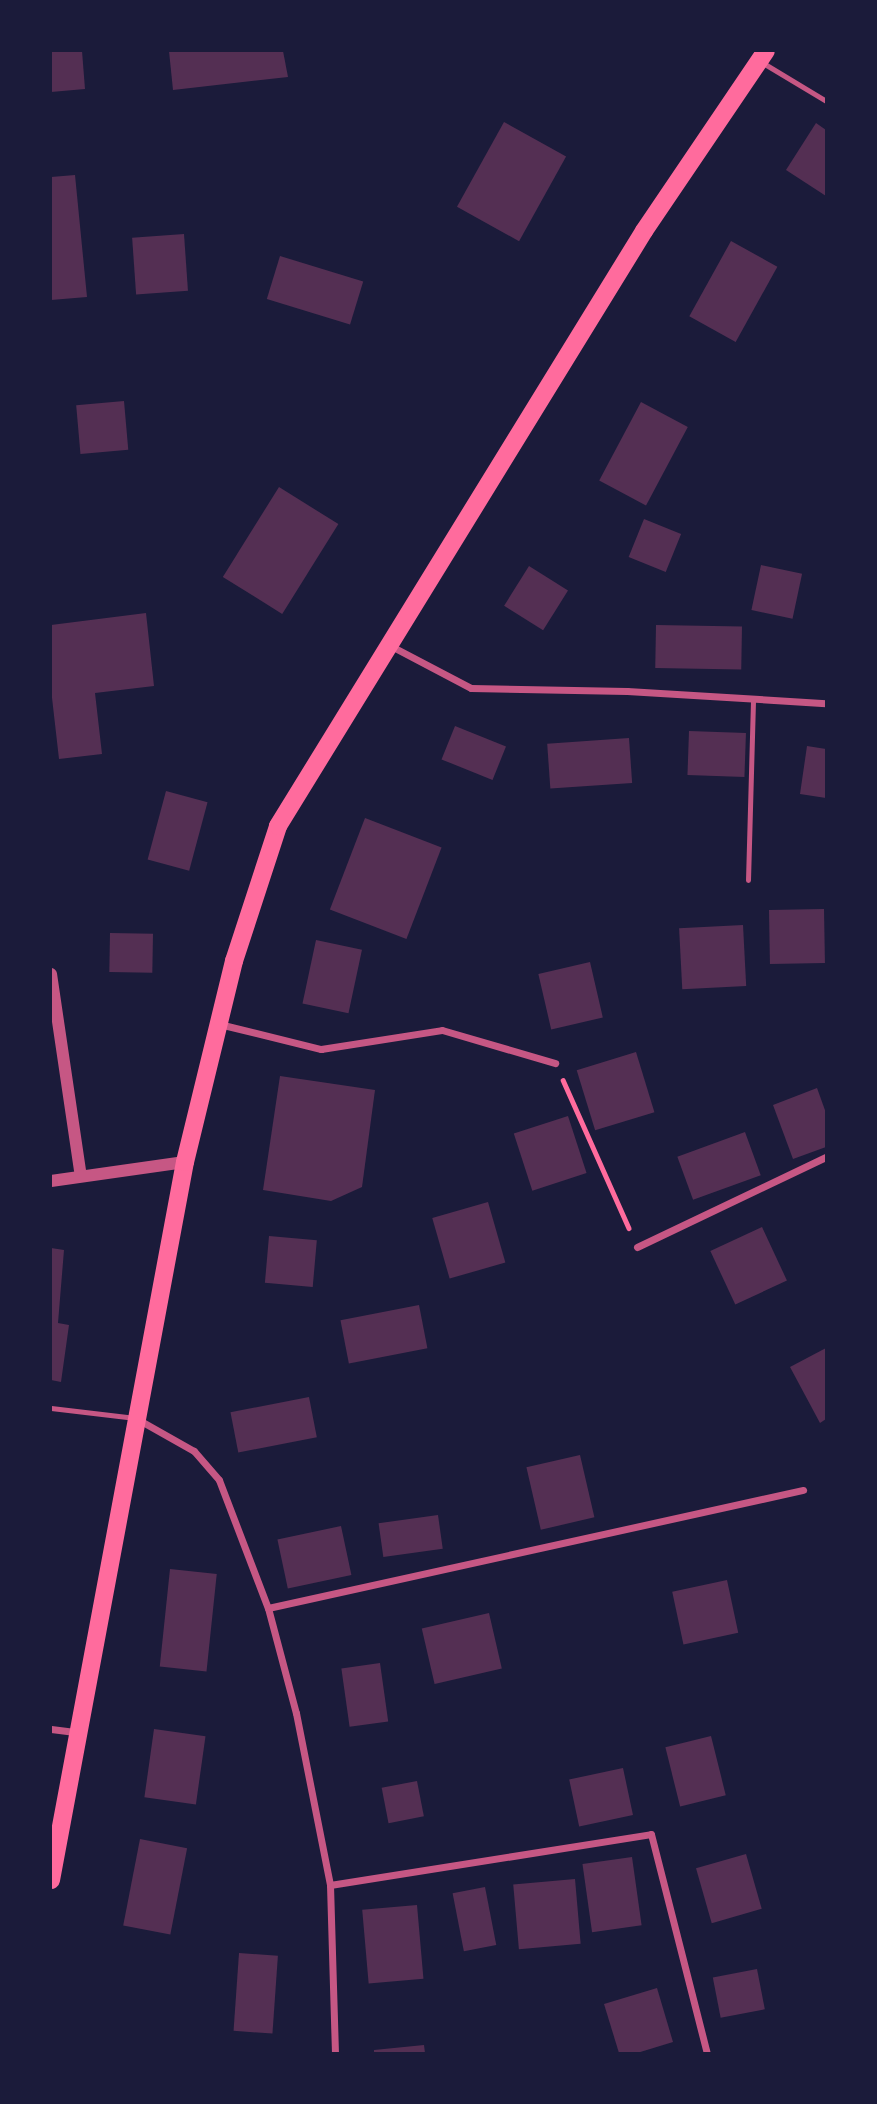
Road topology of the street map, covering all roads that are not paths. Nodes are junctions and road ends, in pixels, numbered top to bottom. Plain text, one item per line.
1 (763, 56) edge
2 (826, 101) edge
3 (391, 646) junction
4 (752, 698) junction
5 (826, 704) edge
6 (748, 880) dead end
7 (51, 974) edge
8 (219, 1024) junction
9 (555, 1063) road end
10 (826, 1157) edge
11 (185, 1162) junction
12 (81, 1176) junction
13 (51, 1181) edge
14 (637, 1247) road end
15 (51, 1408) edge
16 (135, 1418) junction
17 (803, 1490) dead end
18 (268, 1608) junction
19 (51, 1729) edge
20 (78, 1732) junction
21 (51, 1880) edge
22 (330, 1885) junction
23 (335, 2053) edge
24 (707, 2053) edge

1 - 2 lane
1 - 3 main road
3 - 4 street
3 - 8 main road
4 - 5 street
4 - 6 lane
7 - 12 street
8 - 9 street
8 - 11 main road
10 - 14 street
11 - 12 street
11 - 16 main road
12 - 13 street
15 - 16 lane
16 - 18 street
16 - 20 main road
17 - 18 street
18 - 22 street
19 - 20 street
20 - 21 main road
22 - 23 street
22 - 24 street

